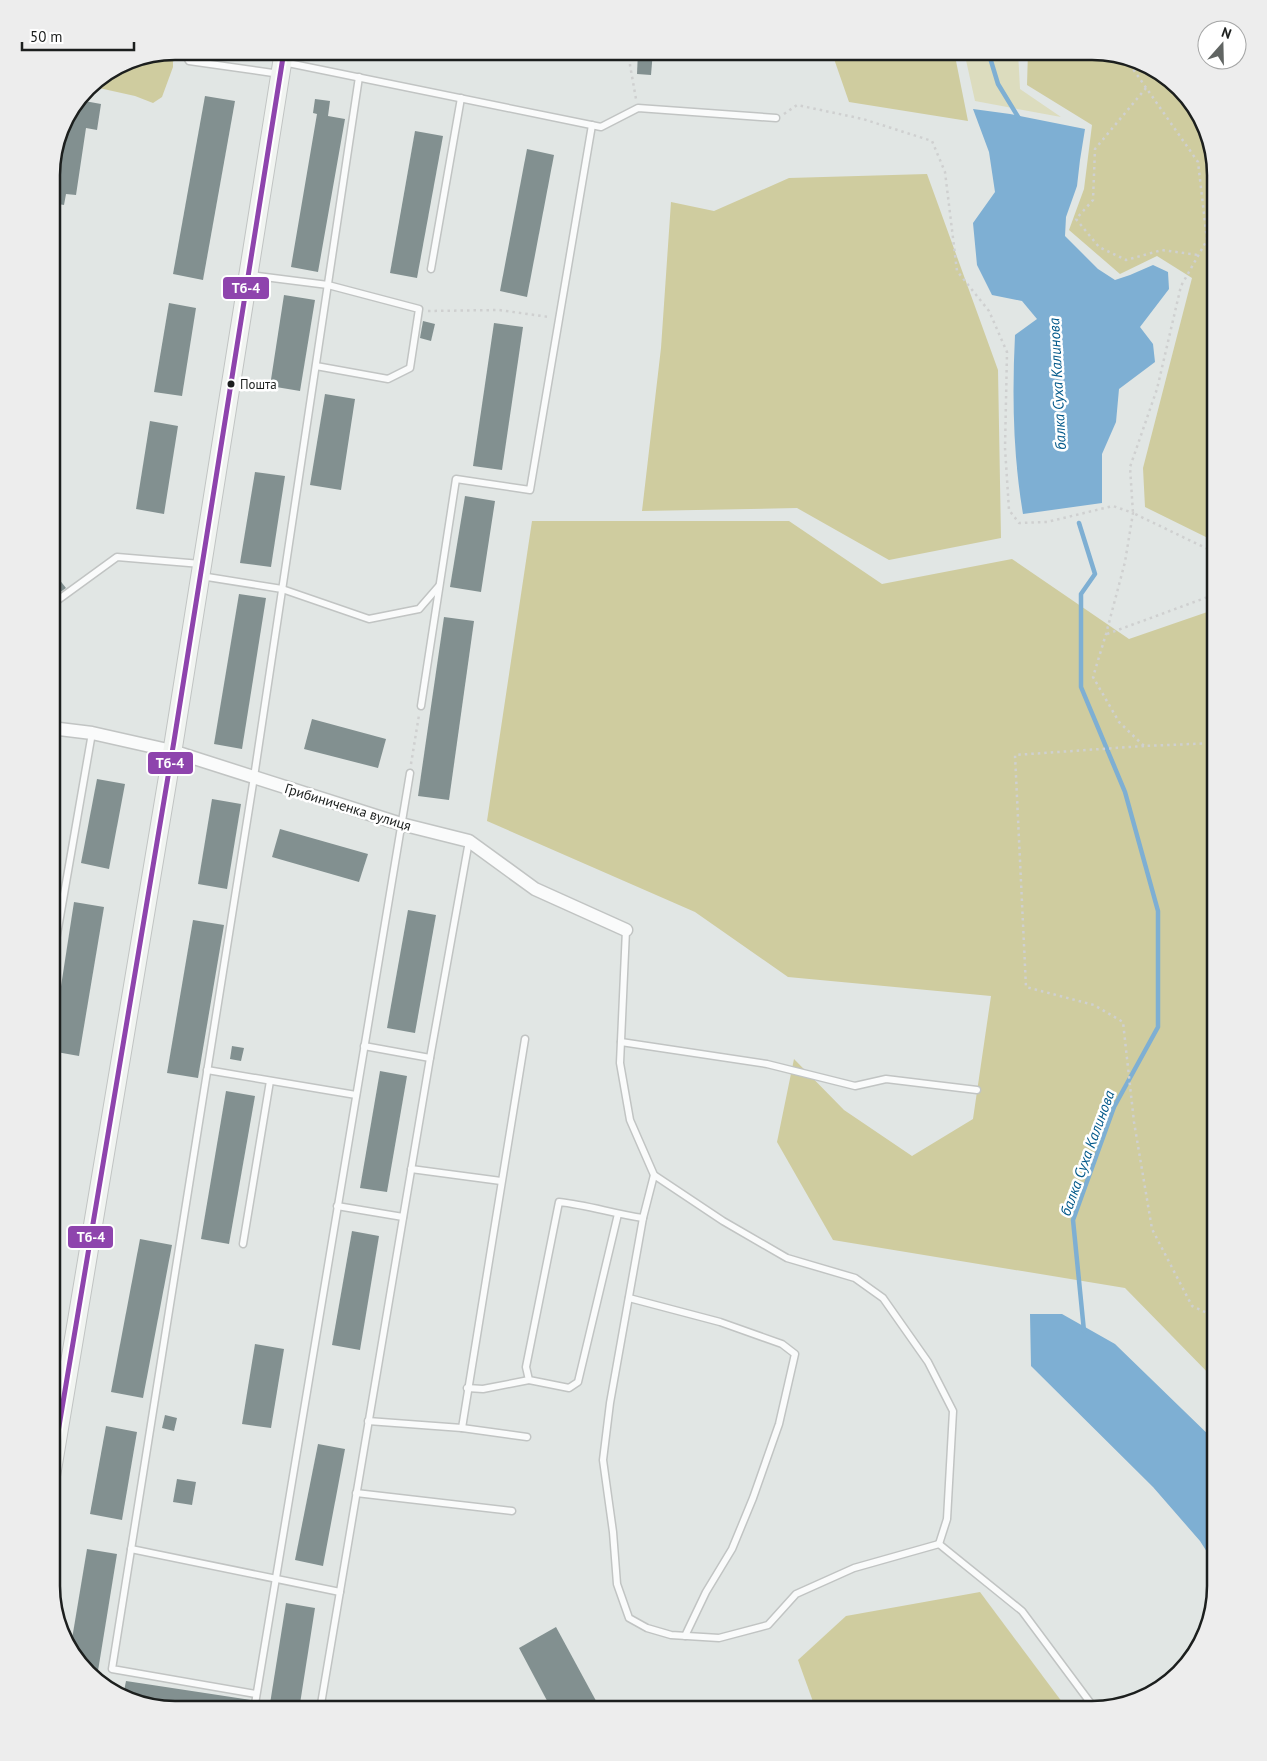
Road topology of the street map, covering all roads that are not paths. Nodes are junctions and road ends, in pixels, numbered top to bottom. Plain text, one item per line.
1 (188, 60) edge
2 (282, 62) edge
3 (359, 77) junction
4 (461, 98) junction
5 (776, 118) road end
6 (592, 124) junction
7 (431, 269) dead end
8 (248, 275) junction
9 (328, 286) junction
10 (316, 366) junction
11 (201, 570) junction
12 (439, 586) junction
13 (282, 589) junction
14 (60, 599) edge
15 (421, 706) road end
16 (60, 729) edge
17 (92, 733) junction
18 (172, 751) junction
19 (410, 773) road end
20 (254, 777) junction
21 (401, 824) junction
22 (469, 841) junction
23 (60, 917) edge
24 (626, 930) joint
25 (524, 1039) dead end
26 (621, 1042) junction
27 (364, 1046) junction
28 (430, 1058) junction
29 (207, 1070) junction
30 (270, 1080) junction
31 (977, 1090) dead end
32 (356, 1095) junction
33 (411, 1169) junction
34 (654, 1176) junction
35 (501, 1181) junction
36 (337, 1206) junction
37 (618, 1214) junction
38 (403, 1217) junction
39 (643, 1218) junction
40 (243, 1244) dead end
41 (629, 1298) junction
42 (529, 1380) junction
43 (467, 1388) junction
44 (368, 1421) junction
45 (60, 1422) edge
46 (462, 1428) junction
47 (527, 1437) dead end
48 (356, 1492) junction
49 (512, 1511) dead end
50 (938, 1544) junction
51 (131, 1549) junction
52 (275, 1578) junction
53 (340, 1592) junction
54 (685, 1636) junction
55 (256, 1694) junction
56 (255, 1701) edge
57 (322, 1701) edge
58 (1089, 1701) edge

1 - 2 lane
2 - 3 lane
2 - 8 main road
3 - 4 lane
3 - 9 lane
4 - 6 lane
4 - 7 lane
5 - 6 lane
6 - 12 lane
8 - 9 lane
8 - 11 main road
9 - 10 lane
9 - 10 lane
10 - 13 lane
11 - 13 lane
11 - 14 lane
11 - 18 main road
12 - 13 lane
12 - 15 lane
13 - 20 lane
16 - 17 street, Грибиниченка вулиця
17 - 18 street, Грибиниченка вулиця
17 - 23 lane
18 - 20 street, Грибиниченка вулиця
18 - 45 main road
19 - 21 lane
20 - 21 street, Грибиниченка вулиця
20 - 29 lane
21 - 22 street, Грибиниченка вулиця
21 - 27 lane
22 - 24 street, Грибиниченка вулиця
22 - 28 lane
24 - 26 lane
25 - 35 lane
26 - 31 lane
26 - 34 lane
27 - 28 lane
27 - 32 lane
28 - 33 lane
29 - 30 lane
29 - 51 lane
30 - 32 lane
30 - 40 lane
32 - 36 lane
33 - 35 lane
33 - 38 lane
34 - 39 lane
34 - 50 lane
35 - 43 lane
36 - 38 lane
36 - 52 lane
37 - 39 lane
37 - 42 lane
37 - 42 lane
38 - 44 lane
39 - 41 lane
41 - 54 lane
41 - 54 lane
42 - 43 lane
43 - 46 lane
44 - 46 lane
44 - 48 lane
46 - 47 lane
48 - 49 lane
48 - 53 lane
50 - 54 lane
50 - 58 lane
51 - 52 lane
51 - 55 lane
52 - 53 lane
52 - 55 lane
53 - 57 lane
55 - 56 lane

